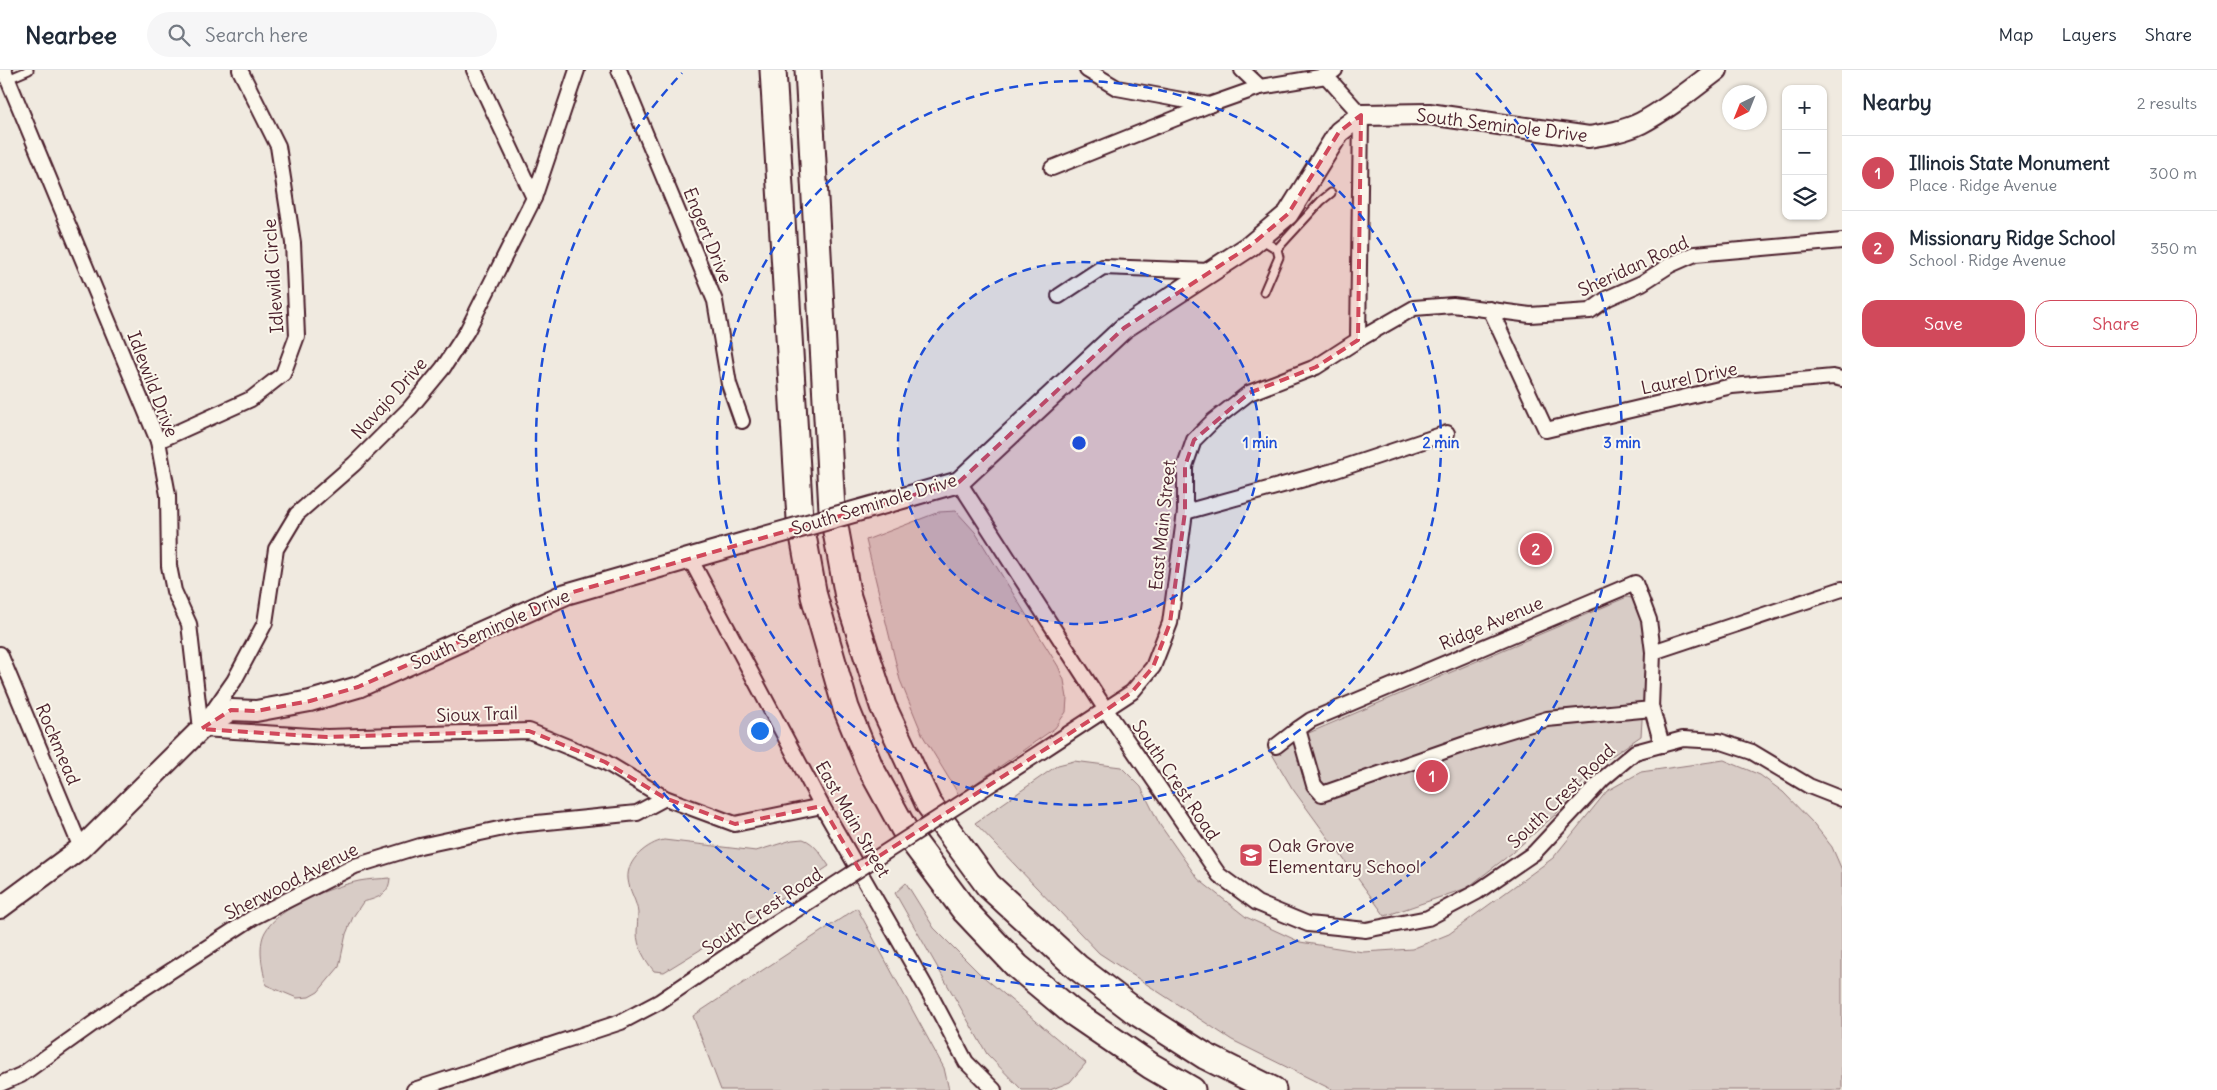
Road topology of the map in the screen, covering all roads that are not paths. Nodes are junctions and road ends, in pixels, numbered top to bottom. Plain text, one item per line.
1 (28, 70) edge
2 (240, 70) edge
3 (474, 70) edge
4 (576, 70) edge
5 (619, 70) edge
6 (773, 70) edge
7 (808, 70) edge
8 (1087, 70) edge
9 (1242, 70) edge
10 (1717, 70) edge
11 (1330, 73) edge
12 (6, 74) edge
13 (1260, 87) junction
14 (1210, 105) junction
15 (1361, 115) junction
16 (1052, 168) dead end
17 (1331, 193) dead end
18 (534, 198) junction
19 (1259, 238) junction
20 (1842, 241) edge
21 (1277, 249) junction
22 (1210, 271) junction
23 (1264, 292) dead end
24 (1059, 296) dead end
25 (1490, 309) junction
26 (1358, 340) junction
27 (1842, 379) edge
28 (742, 421) dead end
29 (1447, 433) dead end
30 (158, 441) junction
31 (960, 482) junction
32 (1185, 512) junction
33 (691, 560) junction
34 (1842, 589) edge
35 (1653, 652) junction
36 (0, 654) edge
37 (1652, 709) junction
38 (1106, 710) junction
39 (201, 729) junction
40 (1298, 730) junction
41 (1662, 745) junction
42 (1276, 746) dead end
43 (665, 798) junction
44 (1842, 798) edge
45 (822, 806) junction
46 (81, 848) junction
47 (0, 908) edge
48 (0, 1084) edge
49 (414, 1090) edge
50 (994, 1090) edge
51 (1192, 1090) edge
52 (1272, 1090) edge

1 - 12 lane
2 - 30 street, Idlewild Circle
3 - 18 street
4 - 18 street, Navajo Drive
5 - 28 street, Engert Drive
6 - 51 highway
7 - 52 highway
8 - 14 street
9 - 13 street
10 - 15 street, South Seminole Drive
11 - 13 street
11 - 15 street
12 - 30 street, Idlewild Drive
13 - 14 street
14 - 16 street
15 - 19 street, South Seminole Drive
15 - 26 street
17 - 21 lane
18 - 39 street, Navajo Drive
19 - 21 lane
19 - 22 street, South Seminole Drive
20 - 25 street, Sheridan Road
21 - 23 lane
22 - 24 street
22 - 31 street, South Seminole Drive
25 - 26 street, Sheridan Road
25 - 27 street, Laurel Drive
26 - 32 street, East Main Street
29 - 32 street
30 - 39 street, Idlewild Drive
31 - 33 street, South Seminole Drive, bridge
31 - 38 street, South Crest Road
32 - 38 street, East Main Street
33 - 39 street, South Seminole Drive
33 - 45 street, East Main Street
34 - 35 street
35 - 37 street, Ridge Avenue
35 - 40 street, Ridge Avenue
36 - 46 street, Rockmead
37 - 40 street
37 - 41 street, Ridge Avenue
38 - 41 street, South Crest Road
38 - 49 street, South Crest Road, bridge
39 - 43 street, Sioux Trail
39 - 46 street, South Seminole Drive
40 - 42 street, Ridge Avenue
41 - 44 street, South Crest Road
43 - 45 street, Sioux Trail
43 - 48 street, Sherwood Avenue
45 - 50 street, East Main Street
46 - 47 street, South Seminole Drive

